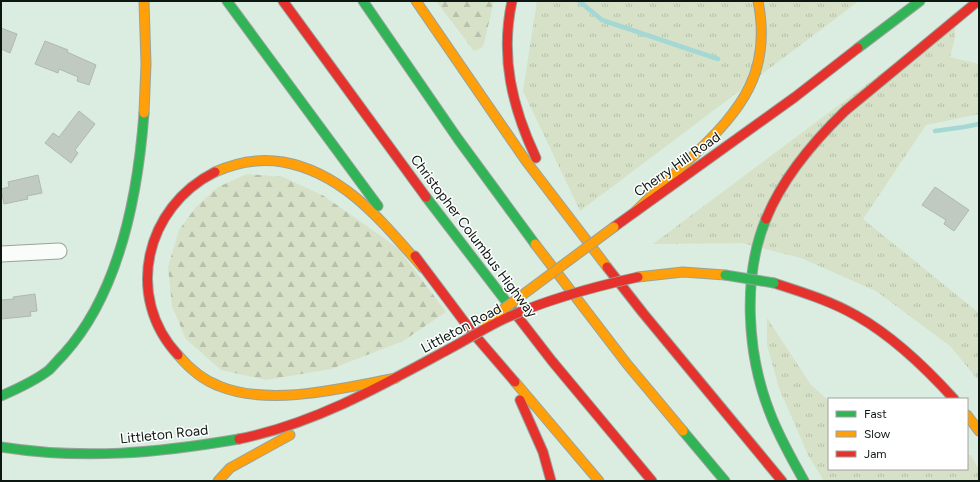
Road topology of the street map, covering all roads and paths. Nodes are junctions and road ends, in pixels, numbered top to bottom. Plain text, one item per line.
1 (144, 1) edge
2 (227, 1) edge
3 (283, 1) edge
4 (364, 1) edge
5 (416, 1) edge
6 (512, 1) edge
7 (758, 1) edge
8 (920, 1) edge
9 (978, 1) edge
10 (636, 211) junction
11 (572, 220) junction
12 (59, 251) dead end
13 (1, 254) edge
14 (423, 268) junction
15 (449, 349) junction
16 (506, 372) junction
17 (396, 378) junction
18 (1, 396) edge
19 (358, 398) junction
20 (953, 398) edge
21 (968, 417) edge
22 (979, 432) edge
23 (1, 447) edge
24 (218, 481) edge
25 (551, 481) edge
26 (599, 481) edge
27 (652, 481) edge
28 (725, 481) edge
29 (782, 481) edge
30 (804, 481) edge

1 - 18 main road
2 - 14 main road
3 - 27 main road, Christopher Columbus Highway
4 - 28 main road
5 - 11 main road
6 - 11 main road
7 - 10 main road
8 - 10 main road, Cherry Hill Road
9 - 30 main road
10 - 15 main road, Cherry Hill Road, bridge
11 - 29 main road
12 - 13 street
14 - 16 main road
14 - 17 main road
15 - 17 main road, Littleton Road
15 - 20 main road, Littleton Road, bridge
16 - 25 main road
16 - 26 main road
17 - 19 main road, Littleton Road
19 - 23 main road, Littleton Road
19 - 24 main road
21 - 22 main road

